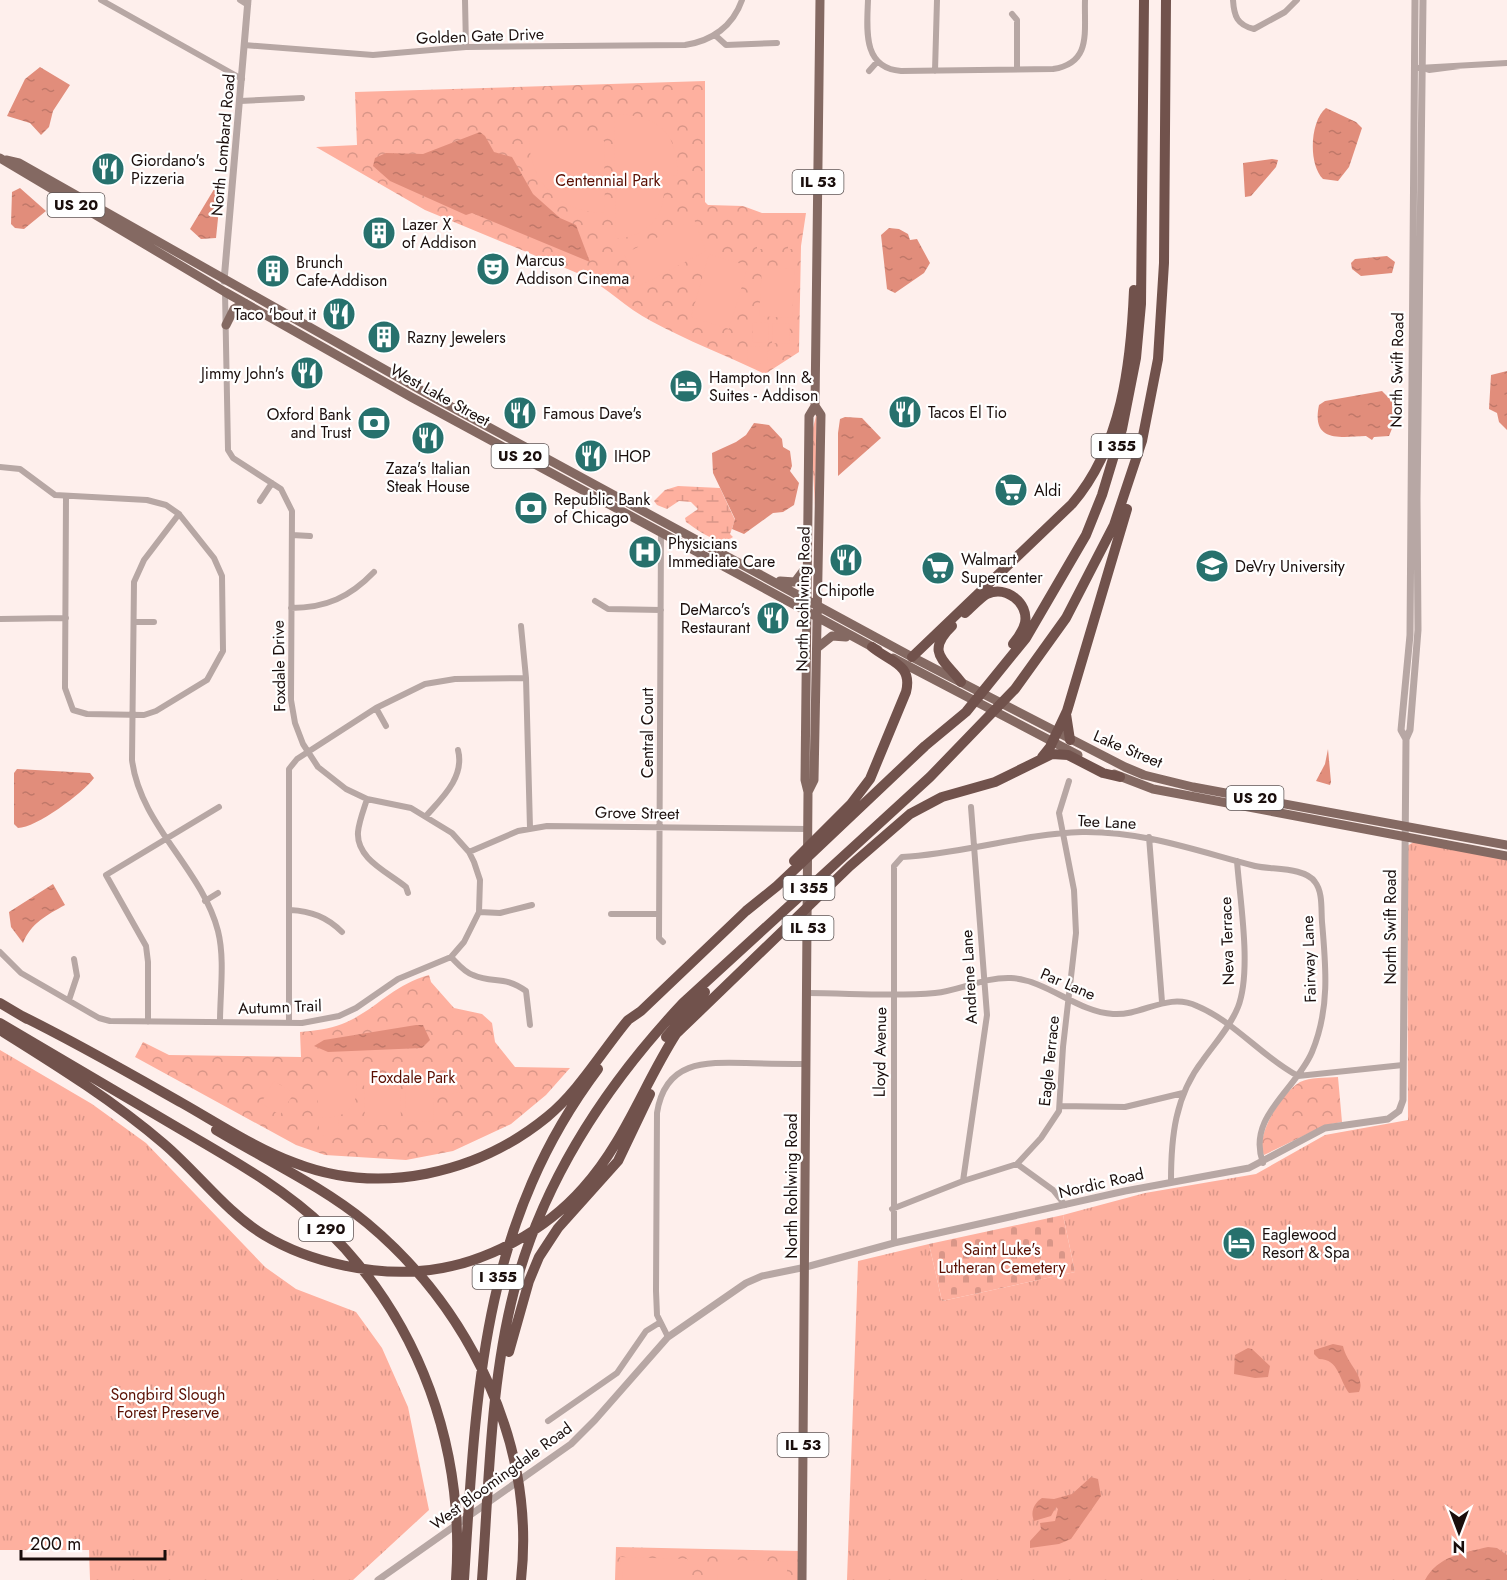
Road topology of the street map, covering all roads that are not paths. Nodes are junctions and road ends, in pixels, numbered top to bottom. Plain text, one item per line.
1 (101, 0) edge
2 (240, 0) edge
3 (465, 0) edge
4 (742, 0) edge
5 (820, 0) edge
6 (868, 0) edge
7 (937, 0) edge
8 (1085, 0) edge
9 (1144, 0) edge
10 (1166, 0) edge
11 (1233, 0) edge
12 (1297, 0) edge
13 (1415, 0) edge
14 (1424, 0) edge
15 (248, 2) edge
16 (1012, 14) dead end
17 (715, 35) junction
18 (777, 42) dead end
19 (244, 45) junction
20 (466, 47) junction
21 (1078, 58) junction
22 (875, 59) junction
23 (1507, 63) edge
24 (1083, 67) dead end
25 (1414, 68) junction
26 (1423, 68) junction
27 (1017, 69) junction
28 (869, 71) dead end
29 (935, 71) junction
30 (242, 79) junction
31 (302, 98) dead end
32 (240, 101) junction
33 (1, 161) edge
34 (1142, 185) junction
35 (224, 278) junction
36 (225, 292) junction
37 (245, 303) junction
38 (226, 326) junction
39 (1152, 404) junction
40 (815, 406) junction
41 (0, 467) edge
42 (272, 483) junction
43 (66, 497) junction
44 (260, 501) dead end
45 (179, 514) junction
46 (664, 528) junction
47 (292, 535) junction
48 (310, 536) dead end
49 (806, 563) junction
50 (374, 572) dead end
51 (771, 580) junction
52 (805, 597) junction
53 (596, 602) dead end
54 (817, 604) junction
55 (291, 608) junction
56 (661, 610) junction
57 (805, 612) junction
58 (66, 618) junction
59 (817, 618) junction
60 (0, 619) edge
61 (134, 622) junction
62 (153, 622) dead end
63 (521, 626) dead end
64 (856, 639) junction
65 (872, 647) junction
66 (817, 648) junction
67 (912, 657) junction
68 (927, 676) junction
69 (993, 676) junction
70 (526, 678) junction
71 (961, 682) junction
72 (376, 708) junction
73 (1066, 711) junction
74 (132, 716) junction
75 (386, 726) dead end
76 (1054, 737) junction
77 (1406, 739) junction
78 (1070, 740) junction
79 (458, 750) dead end
80 (307, 752) junction
81 (1042, 757) junction
82 (1120, 777) junction
83 (1069, 781) dead end
84 (808, 792) junction
85 (367, 799) junction
86 (219, 807) dead end
87 (971, 807) dead end
88 (426, 816) junction
89 (843, 817) junction
90 (1404, 825) junction
91 (660, 827) junction
92 (530, 828) junction
93 (808, 829) junction
94 (1061, 834) junction
95 (1149, 837) junction
96 (166, 838) junction
97 (1403, 838) junction
98 (1507, 845) edge
99 (973, 848) junction
100 (469, 852) junction
101 (1507, 856) edge
102 (896, 861) joint
103 (1237, 861) junction
104 (846, 862) junction
105 (1315, 880) joint
106 (218, 893) dead end
107 (408, 893) dead end
108 (205, 901) junction
109 (532, 905) dead end
110 (290, 910) junction
111 (478, 912) junction
112 (611, 914) dead end
113 (659, 914) junction
114 (342, 932) dead end
115 (663, 942) dead end
116 (0, 952) edge
117 (738, 952) junction
118 (451, 957) junction
119 (74, 959) dead end
120 (985, 980) junction
121 (728, 983) junction
122 (807, 993) junction
123 (895, 993) junction
124 (1069, 999) junction
125 (69, 1000) junction
126 (1162, 1002) junction
127 (0, 1003) edge
128 (641, 1011) junction
129 (22, 1016) junction
130 (148, 1022) junction
131 (220, 1022) junction
132 (0, 1023) edge
133 (288, 1023) junction
134 (530, 1025) dead end
135 (1229, 1025) junction
136 (0, 1030) edge
137 (807, 1064) junction
138 (1403, 1065) junction
139 (1298, 1076) junction
140 (1183, 1093) junction
141 (1060, 1106) junction
142 (1397, 1113) joint
143 (610, 1150) junction
144 (1263, 1163) junction
145 (1017, 1164) junction
146 (963, 1181) junction
147 (1171, 1181) junction
148 (1065, 1205) junction
149 (892, 1209) junction
150 (894, 1243) junction
151 (806, 1267) junction
152 (659, 1323) junction
153 (668, 1337) junction
154 (494, 1420) junction
155 (549, 1421) dead end
156 (378, 1580) edge
157 (456, 1580) edge
158 (464, 1580) edge
159 (482, 1580) edge
160 (521, 1580) edge
161 (802, 1580) edge

1 - 30 street
2 - 15 street
3 - 20 street
4 - 17 street
5 - 40 main road, North Rohlwing Road / IL 53
6 - 22 street
7 - 29 street
8 - 21 street
9 - 34 highway, I 355
10 - 39 highway, I 355
11 - 12 street
13 - 25 street, North Swift Road
14 - 26 street, North Swift Road
15 - 19 street, North Lombard Road
16 - 27 street
17 - 18 street
17 - 20 street, Golden Gate Drive
19 - 20 street, Golden Gate Drive
19 - 30 street, North Lombard Road
21 - 24 street
21 - 27 street
22 - 28 street
22 - 29 street
23 - 26 street
25 - 26 street
25 - 77 street, North Swift Road
26 - 77 street, North Swift Road
27 - 29 street
30 - 32 street, North Lombard Road
31 - 32 street
32 - 35 street, North Lombard Road
33 - 35 main road, West Lake Street / US 20
33 - 36 main road, West Lake Street / US 20
34 - 67 highway
34 - 69 highway, I 355
35 - 36 street, North Lombard Road
35 - 46 main road, West Lake Street / US 20
36 - 37 main road, West Lake Street / US 20
36 - 38 street, Foxdale Drive
37 - 38 main road
37 - 46 main road, West Lake Street / US 20
38 - 42 street, Foxdale Drive
39 - 73 highway
39 - 104 highway, I 355
40 - 49 main road, North Rohlwing Road / IL 53
40 - 54 main road, North Rohlwing Road / IL 53
41 - 43 street
42 - 44 street
42 - 47 street, Foxdale Drive
43 - 45 street
43 - 58 street
45 - 61 street
45 - 74 street
46 - 51 main road, West Lake Street / US 20
46 - 56 street, Central Court
46 - 57 main road, West Lake Street / US 20
47 - 48 street
47 - 55 street, Foxdale Drive
49 - 51 main road
49 - 52 main road, North Rohlwing Road / IL 53
50 - 55 street
51 - 52 main road, West Lake Street / US 20
52 - 54 main road, Lake Street / US 20
52 - 57 main road, North Rohlwing Road / IL 53
53 - 56 street
54 - 59 main road, North Rohlwing Road / IL 53
54 - 67 main road, Lake Street / US 20
55 - 80 street, Foxdale Drive
56 - 91 street, Central Court
57 - 59 main road, Lake Street / US 20
57 - 84 main road, North Rohlwing Road / IL 53
58 - 60 street
58 - 74 street
59 - 64 main road, Lake Street / US 20
59 - 66 main road, North Rohlwing Road / IL 53
61 - 62 street
61 - 74 street
63 - 70 street
64 - 65 main road, Lake Street / US 20
64 - 66 main road
65 - 68 main road, Lake Street / US 20
65 - 89 highway
66 - 84 main road, North Rohlwing Road / IL 53
67 - 68 main road
67 - 71 main road, Lake Street / US 20
68 - 76 main road, Lake Street / US 20
69 - 71 highway
69 - 89 highway
70 - 72 street
70 - 92 street
71 - 76 main road, Lake Street / US 20
72 - 75 street
72 - 80 street
73 - 76 highway
73 - 78 highway
74 - 96 street
76 - 78 main road, Lake Street / US 20
76 - 81 highway
76 - 82 main road, Lake Street / US 20
77 - 90 street, North Swift Road
78 - 90 main road, Lake Street / US 20
79 - 88 street
80 - 85 street, Foxdale Drive
80 - 110 street
81 - 82 highway
81 - 104 highway
82 - 97 main road, Lake Street / US 20
83 - 94 street, Eagle Terrace
84 - 93 main road, North Rohlwing Road / IL 53
85 - 88 street, Foxdale Drive
85 - 107 street
86 - 96 street
87 - 99 street, Andrene Lane
88 - 100 street, Foxdale Drive
89 - 128 highway, I 355
90 - 97 street, North Swift Road
90 - 98 main road, Lake Street / US 20
91 - 92 street, Grove Street
91 - 93 street, Grove Street
91 - 113 street, Central Court
92 - 100 street, Grove Street
93 - 122 main road, North Rohlwing Road / IL 53
94 - 95 street, Tee Lane
94 - 99 street, Tee Lane
94 - 124 street, Eagle Terrace
95 - 103 street, Tee Lane
95 - 126 street
96 - 108 street
96 - 130 street
97 - 101 main road, Lake Street / US 20
97 - 138 street, North Swift Road
99 - 102 street, Tee Lane
99 - 120 street, Andrene Lane
100 - 111 street, Foxdale Drive
102 - 123 street, Lloyd Avenue
103 - 105 street, Tee Lane
103 - 135 street, Neva Terrace
104 - 117 highway, I 355
104 - 121 highway
105 - 139 street, Fairway Lane
106 - 108 street
108 - 131 street
109 - 111 street
110 - 114 street
110 - 133 street
111 - 118 street
112 - 113 street
113 - 115 street, Central Court
116 - 125 street, Autumn Trail
117 - 143 highway
117 - 154 highway, I 355
118 - 133 street, Autumn Trail
118 - 134 street
119 - 125 street
120 - 123 street, Par Lane
120 - 124 street, Par Lane
120 - 146 street, Andrene Lane
121 - 143 highway
121 - 154 highway
122 - 123 street, Par Lane
122 - 137 main road, North Rohlwing Road / IL 53
123 - 149 street, Lloyd Avenue
124 - 126 street, Par Lane
124 - 141 street, Eagle Terrace
125 - 130 street, Autumn Trail
126 - 135 street, Par Lane
127 - 129 highway, I 290
128 - 129 highway
128 - 158 highway, I 355
129 - 160 highway, I 290
130 - 131 street, Autumn Trail
131 - 133 street, Autumn Trail
132 - 157 highway, I 290
135 - 139 street, Par Lane
135 - 140 street, Neva Terrace
136 - 143 highway
137 - 151 main road, North Rohlwing Road / IL 53
137 - 152 street
138 - 139 street
138 - 142 street, North Swift Road
139 - 144 street, Fairway Lane
140 - 141 street
140 - 147 street, Neva Terrace
141 - 145 street, Eagle Terrace
142 - 144 street, Nordic Road
144 - 147 street, Nordic Road
145 - 146 street
145 - 148 street
146 - 149 street
147 - 148 street, Nordic Road
148 - 150 street, Nordic Road
149 - 150 street, Lloyd Avenue
150 - 151 street, Nordic Road
151 - 153 street, West Bloomingdale Road
151 - 161 main road, North Rohlwing Road / IL 53
152 - 153 street
152 - 155 street
153 - 156 street, West Bloomingdale Road
154 - 159 highway, I 355

